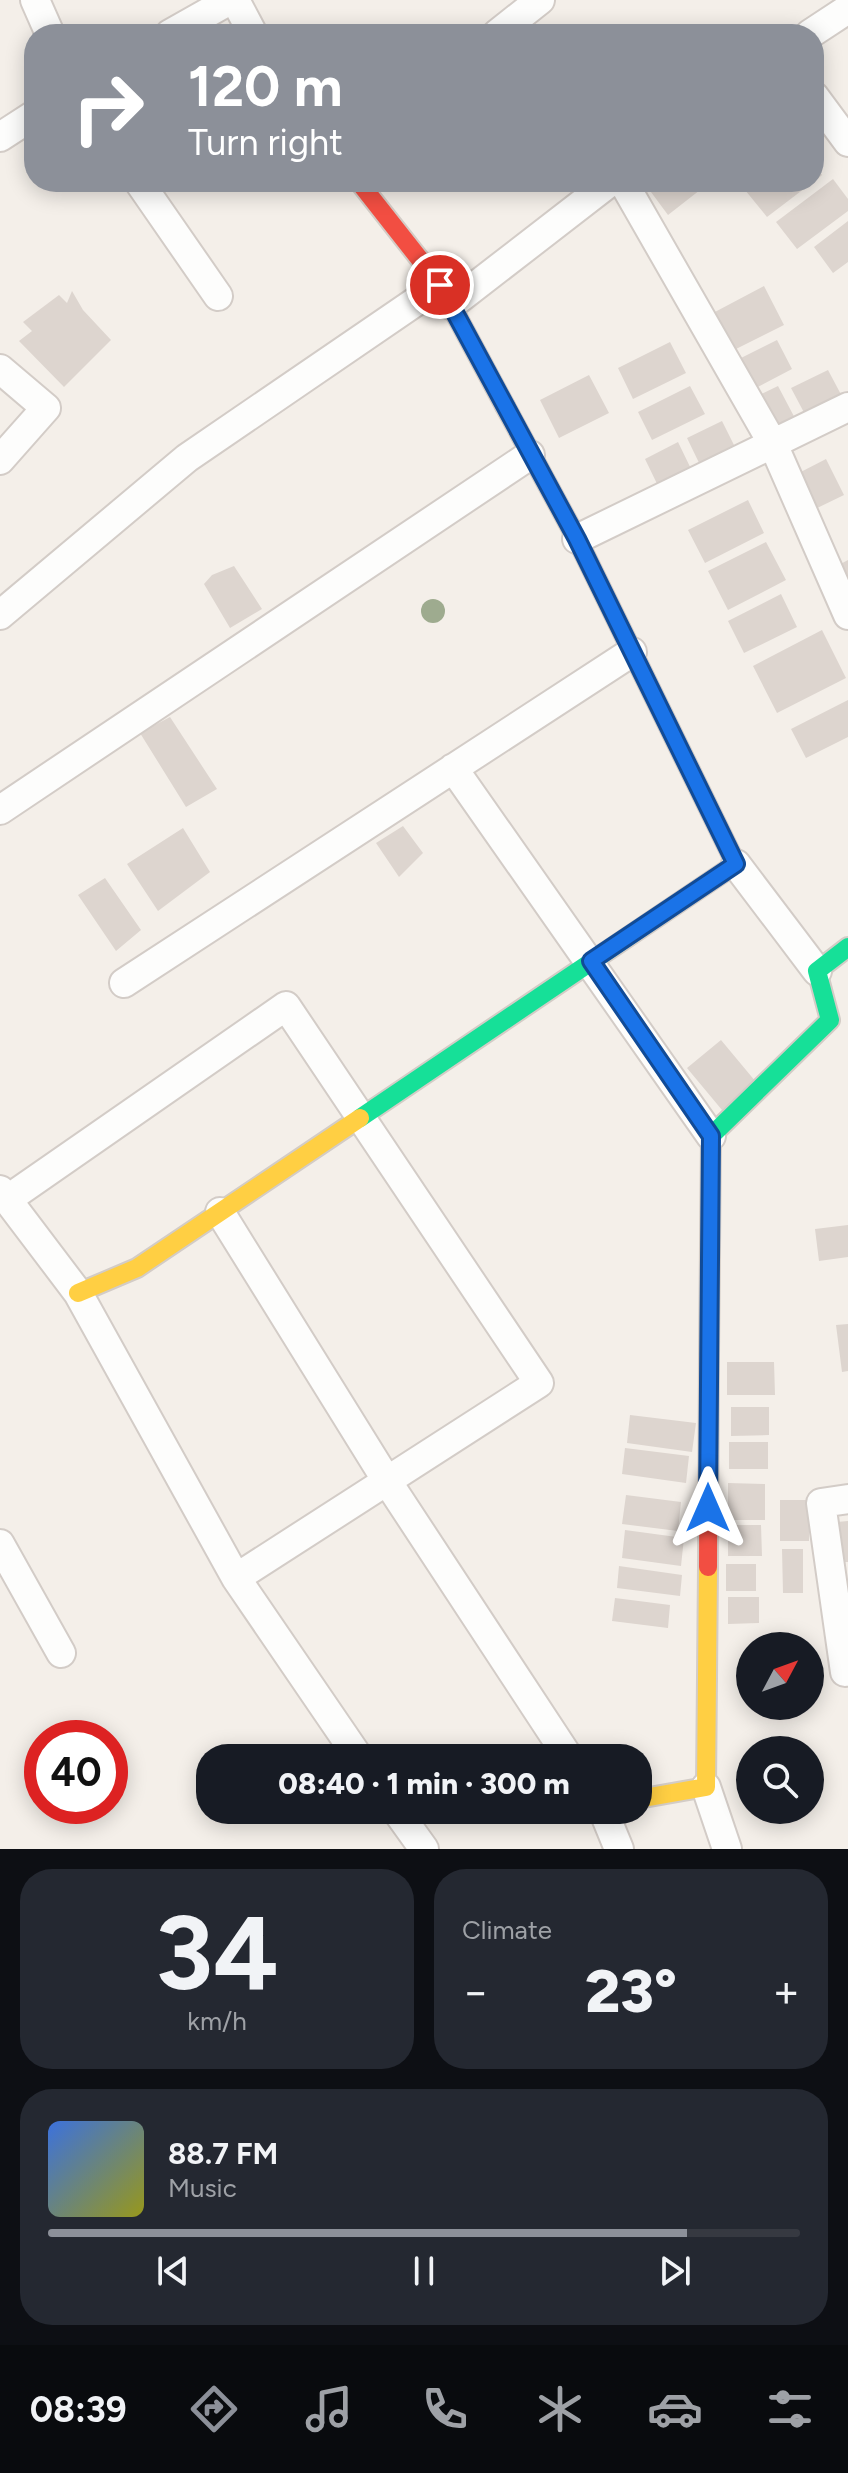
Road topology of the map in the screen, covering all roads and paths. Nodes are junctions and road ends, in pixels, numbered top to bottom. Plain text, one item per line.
1 (35, 0) edge
2 (232, 0) edge
3 (540, 0) edge
4 (848, 9) edge
5 (46, 24) edge
6 (188, 24) edge
7 (247, 24) edge
8 (510, 24) edge
9 (824, 25) edge
10 (824, 110) edge
11 (24, 121) edge
12 (0, 137) edge
13 (848, 142) edge
14 (146, 192) edge
15 (367, 192) edge
16 (595, 192) edge
17 (629, 192) edge
18 (446, 295) junction
19 (218, 296) dead end
20 (0, 369) edge
21 (848, 407) edge
22 (773, 444) junction
23 (530, 455) junction
24 (0, 460) edge
25 (577, 539) junction
26 (0, 615) edge
27 (848, 615) edge
28 (632, 652) junction
29 (453, 768) junction
30 (0, 810) edge
31 (736, 864) junction
32 (848, 947) edge
33 (591, 961) junction
34 (817, 971) junction
35 (124, 983) dead end
36 (839, 1028) edge
37 (362, 1116) junction
38 (711, 1136) junction
39 (3, 1194) edge
40 (220, 1212) junction
41 (78, 1293) junction
42 (387, 1481) junction
43 (848, 1499) edge
44 (0, 1544) edge
45 (236, 1578) junction
46 (61, 1653) dead end
47 (845, 1672) dead end
48 (349, 1744) edge
49 (560, 1744) edge
50 (706, 1787) junction
51 (652, 1797) edge
52 (406, 1824) edge
53 (609, 1824) edge
54 (424, 1849) edge
55 (619, 1849) edge
56 (727, 1849) edge

1 - 5 street
2 - 6 street
2 - 7 street
3 - 8 street
4 - 9 street
10 - 13 street
11 - 12 street
14 - 19 street
15 - 18 street
16 - 18 street
17 - 22 street
18 - 23 street
18 - 26 street
20 - 24 street
21 - 22 street
22 - 25 street
22 - 27 street
23 - 25 street
23 - 30 street
25 - 28 street
28 - 29 street
28 - 31 street
29 - 33 street
29 - 35 street
31 - 33 street
31 - 34 street
32 - 34 street
33 - 37 street
33 - 38 street
34 - 36 street
36 - 38 street
37 - 39 street
37 - 40 street
37 - 42 street
38 - 50 street
39 - 41 street
40 - 41 street
40 - 42 street
41 - 45 street
42 - 45 street
42 - 49 street
43 - 47 street
44 - 46 street
45 - 48 street
50 - 51 street
50 - 56 street
52 - 54 street
53 - 55 street

